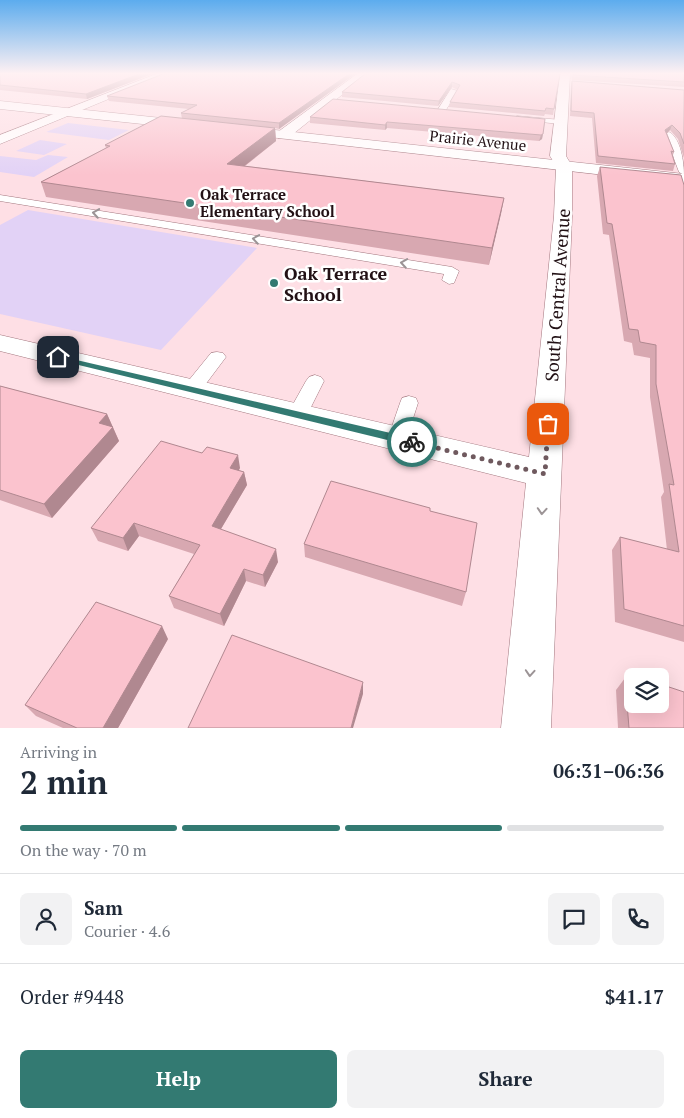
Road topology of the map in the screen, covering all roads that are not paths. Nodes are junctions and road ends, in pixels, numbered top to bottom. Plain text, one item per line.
1 (29, 108) edge
2 (78, 108) edge
3 (323, 108) edge
4 (442, 108) edge
5 (563, 108) edge
6 (431, 110) edge
7 (440, 111) junction
8 (68, 112) junction
9 (450, 112) edge
10 (507, 117) edge
11 (561, 122) junction
12 (201, 126) edge
13 (220, 128) edge
14 (283, 135) junction
15 (669, 135) edge
16 (0, 140) edge
17 (564, 166) junction
18 (684, 172) edge
19 (684, 179) edge
20 (0, 198) edge
21 (449, 280) dead end
22 (0, 343) edge
23 (217, 356) dead end
24 (315, 381) dead end
25 (192, 389) junction
26 (409, 403) dead end
27 (297, 415) junction
28 (398, 438) junction
29 (545, 474) junction
30 (526, 728) edge

1 - 8 street
2 - 8 street
3 - 14 street
4 - 7 lane
5 - 11 street, South Central Avenue
6 - 7 lane
7 - 9 lane
8 - 12 street
8 - 16 street
10 - 11 lane
11 - 17 street, South Central Avenue
13 - 14 street, Prairie Avenue
14 - 17 street, Prairie Avenue
15 - 18 lane
17 - 19 street, Prairie Avenue
17 - 29 street, South Central Avenue
21 -> 20 lane
22 - 25 street
23 - 25 lane
24 - 27 lane
25 - 27 street
26 - 28 lane
27 - 28 street
28 - 29 street
29 -> 30 street, South Central Avenue

